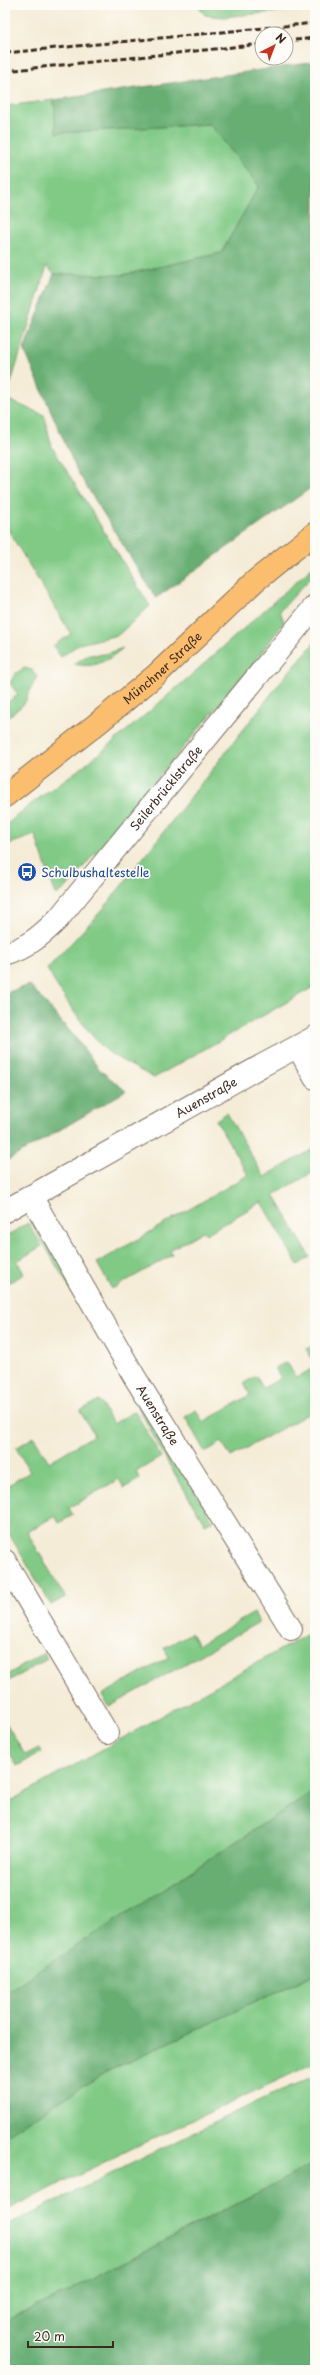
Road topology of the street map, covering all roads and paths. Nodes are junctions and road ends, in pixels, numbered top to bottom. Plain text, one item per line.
1 (315, 533) edge
2 (315, 606) edge
3 (5, 796) edge
4 (5, 954) edge
5 (306, 1042) edge
6 (315, 1078) edge
7 (31, 1196) junction
8 (5, 1211) edge
9 (5, 1561) edge
10 (291, 1629) dead end
11 (107, 1733) dead end

1 - 3 main road, Münchner Straße
2 - 4 street, Seilerbrücklstraße
5 - 6 street, Auenstraße
5 - 7 street, Auenstraße
7 - 8 street, Auenstraße
7 - 10 street, Auenstraße
9 - 11 street

